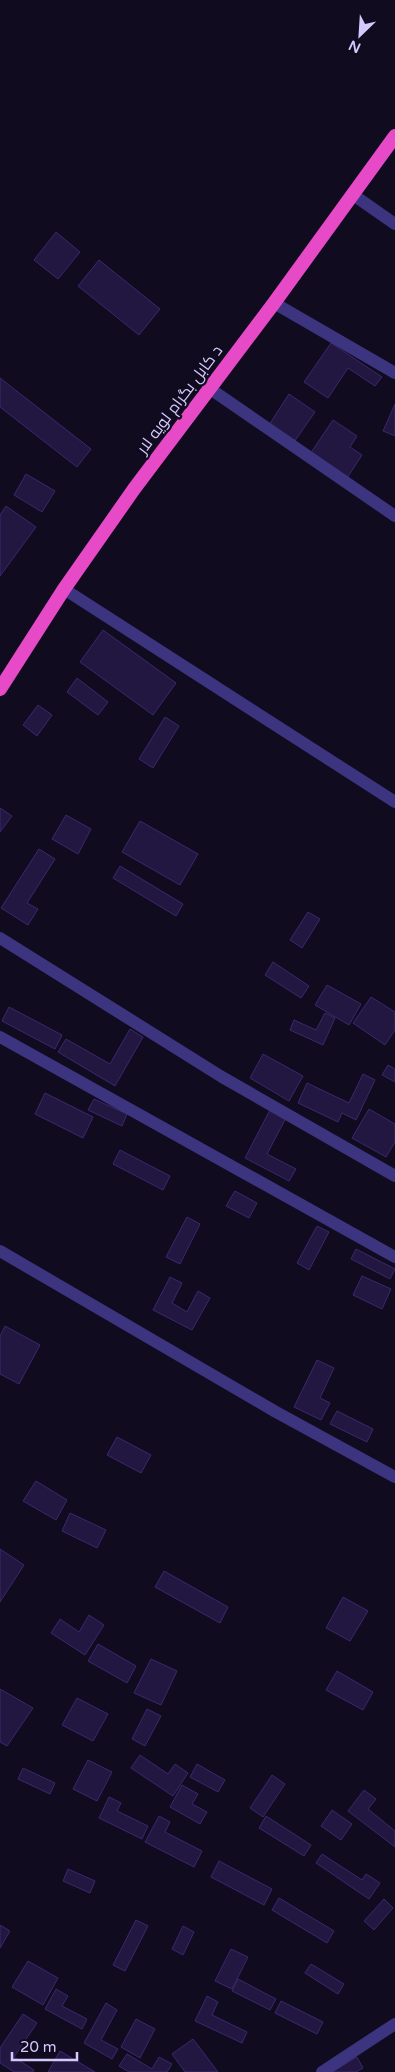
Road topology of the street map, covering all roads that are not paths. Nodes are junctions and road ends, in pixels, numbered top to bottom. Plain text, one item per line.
1 (395, 136) edge
2 (352, 194) junction
3 (395, 224) edge
4 (274, 303) junction
5 (395, 373) edge
6 (210, 388) junction
7 (395, 516) edge
8 (64, 589) junction
9 (0, 690) edge
10 (395, 802) edge
11 (0, 938) edge
12 (0, 1037) edge
13 (395, 1176) edge
14 (0, 1251) edge
15 (395, 1257) edge
16 (395, 1477) edge
17 (395, 2024) edge
18 (322, 2072) edge

1 - 2 highway, د کابل بگرام لویه لار
2 - 3 street
2 - 4 highway, د کابل بگرام لویه لار
4 - 5 street
4 - 6 highway, د کابل بگرام لویه لار
6 - 7 street
6 - 8 highway, د کابل بگرام لویه لار
8 - 9 highway, د کابل بگرام لویه لار
8 - 10 street
11 - 13 street
12 - 15 street
14 - 16 street
17 - 18 street

